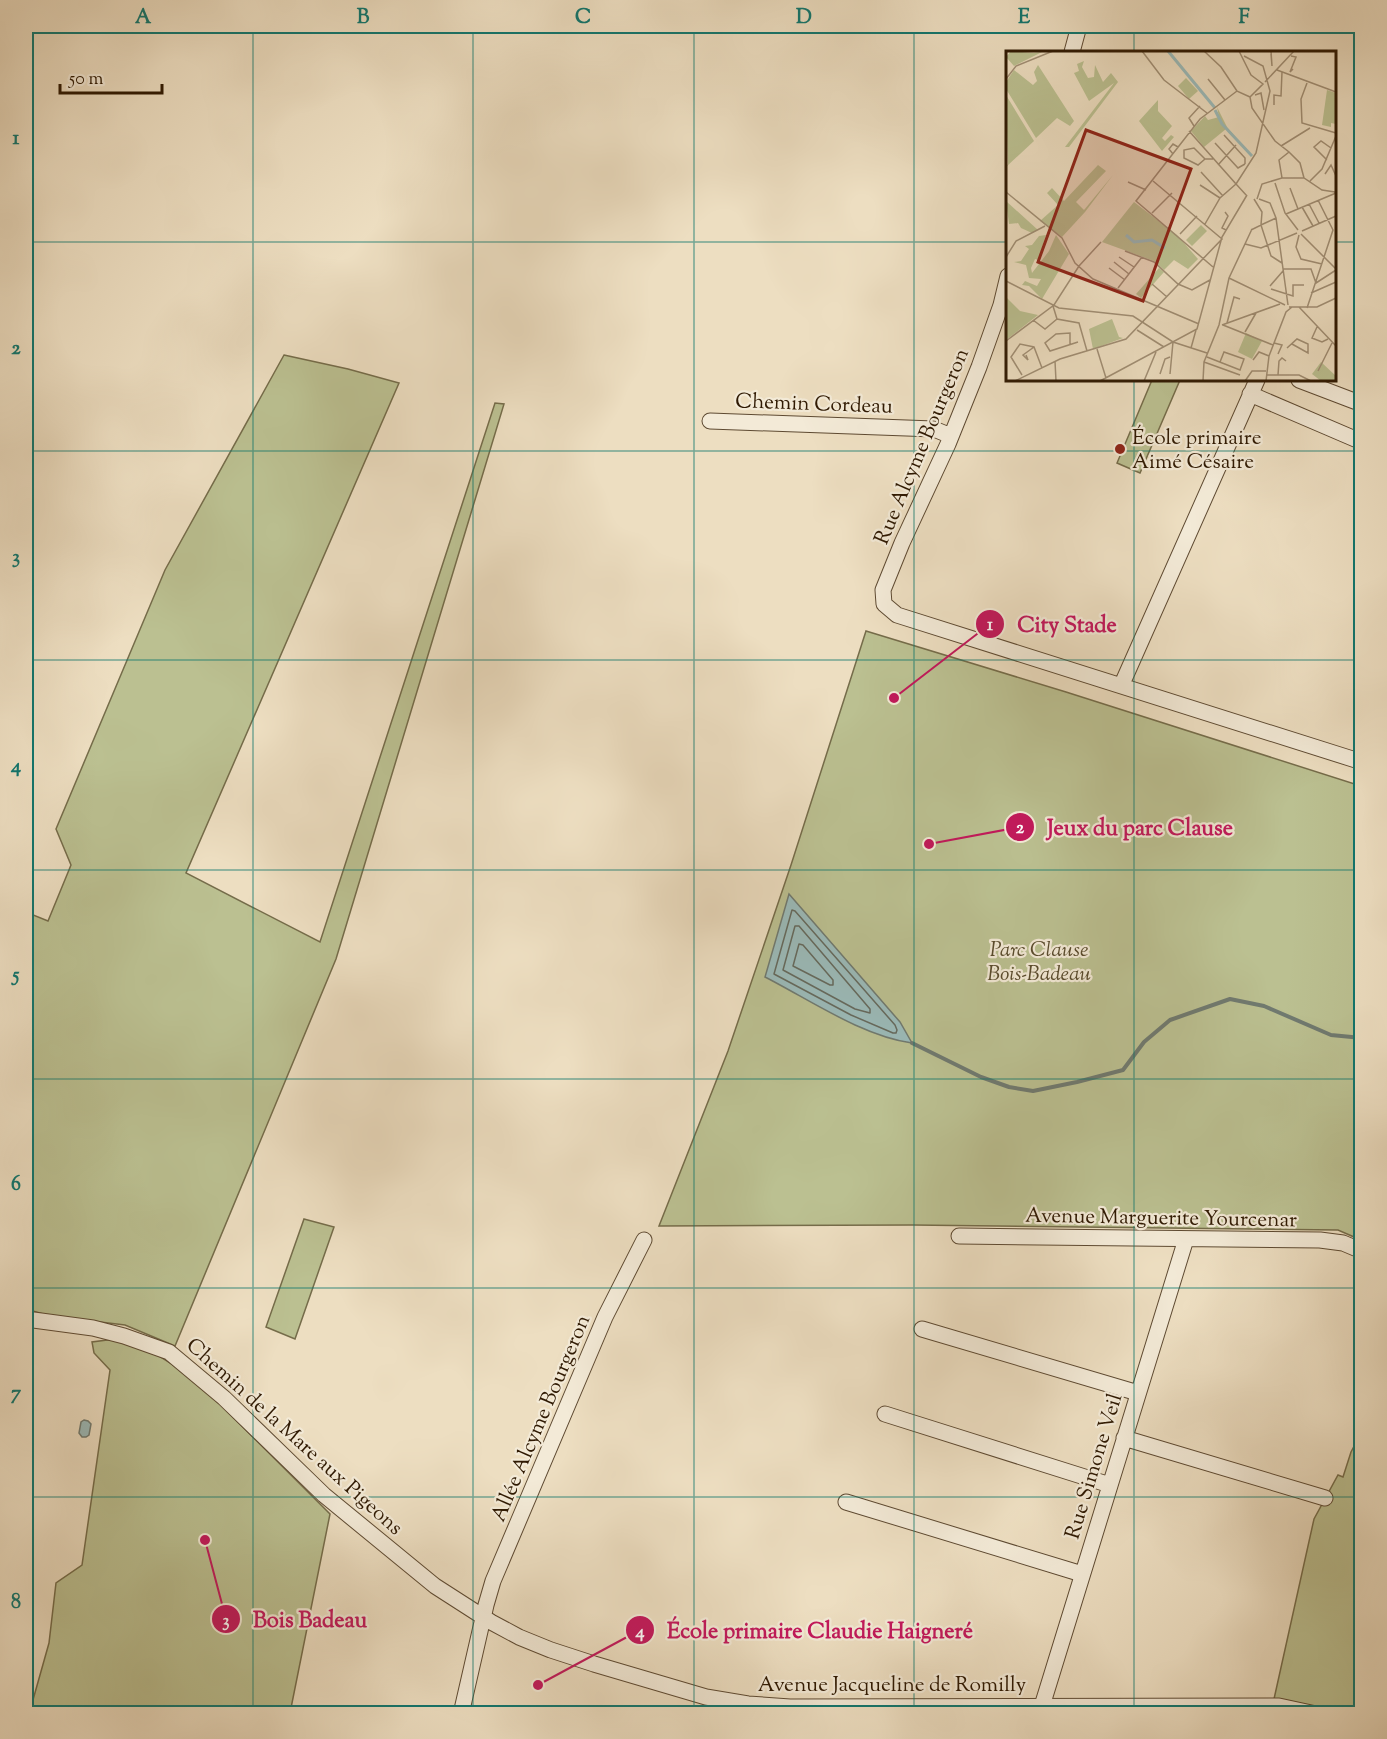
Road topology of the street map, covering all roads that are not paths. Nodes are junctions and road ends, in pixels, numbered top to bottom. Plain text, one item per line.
1 (1079, 26) edge
2 (1072, 51) edge
3 (1006, 291) edge
4 (1004, 306) edge
5 (1302, 381) edge
6 (1253, 387) edge
7 (1362, 404) edge
8 (710, 421) dead end
9 (951, 436) junction
10 (1362, 442) edge
11 (1122, 684) junction
12 (1362, 762) edge
13 (959, 1236) dead end
14 (1186, 1239) junction
15 (644, 1240) dead end
16 (1362, 1251) edge
17 (26, 1318) edge
18 (922, 1329) dead end
19 (1138, 1393) junction
20 (885, 1414) dead end
21 (1124, 1438) junction
22 (1110, 1485) junction
23 (1325, 1498) dead end
24 (846, 1502) dead end
25 (1082, 1574) junction
26 (483, 1616) junction
27 (1042, 1706) junction
28 (461, 1713) edge
29 (1316, 1713) edge

1 - 2 street
3 - 4 street, Rue Alcyme Bourgeron
4 - 9 street, Rue Alcyme Bourgeron
5 - 7 street
6 - 10 street
6 - 11 street
8 - 9 street, Chemin Cordeau
9 - 11 street, Rue Alcyme Bourgeron
11 - 12 street
13 - 14 street, Avenue Marguerite Yourcenar
14 - 16 street, Avenue Marguerite Yourcenar
14 - 19 street, Rue Simone Veil
15 - 26 street, Allée Alcyme Bourgeron
17 - 26 street, Chemin de la Mare aux Pigeons
18 - 19 street
19 - 21 street, Rue Simone Veil
20 - 22 street
21 - 22 street, Rue Simone Veil
21 - 23 street
22 - 25 street, Rue Simone Veil
24 - 25 street
25 - 27 street, Rue Simone Veil
26 - 27 street, Avenue Jacqueline de Romilly
26 - 28 street, Allée Alcyme Bourgeron
27 - 29 street, Avenue Jacqueline de Romilly

